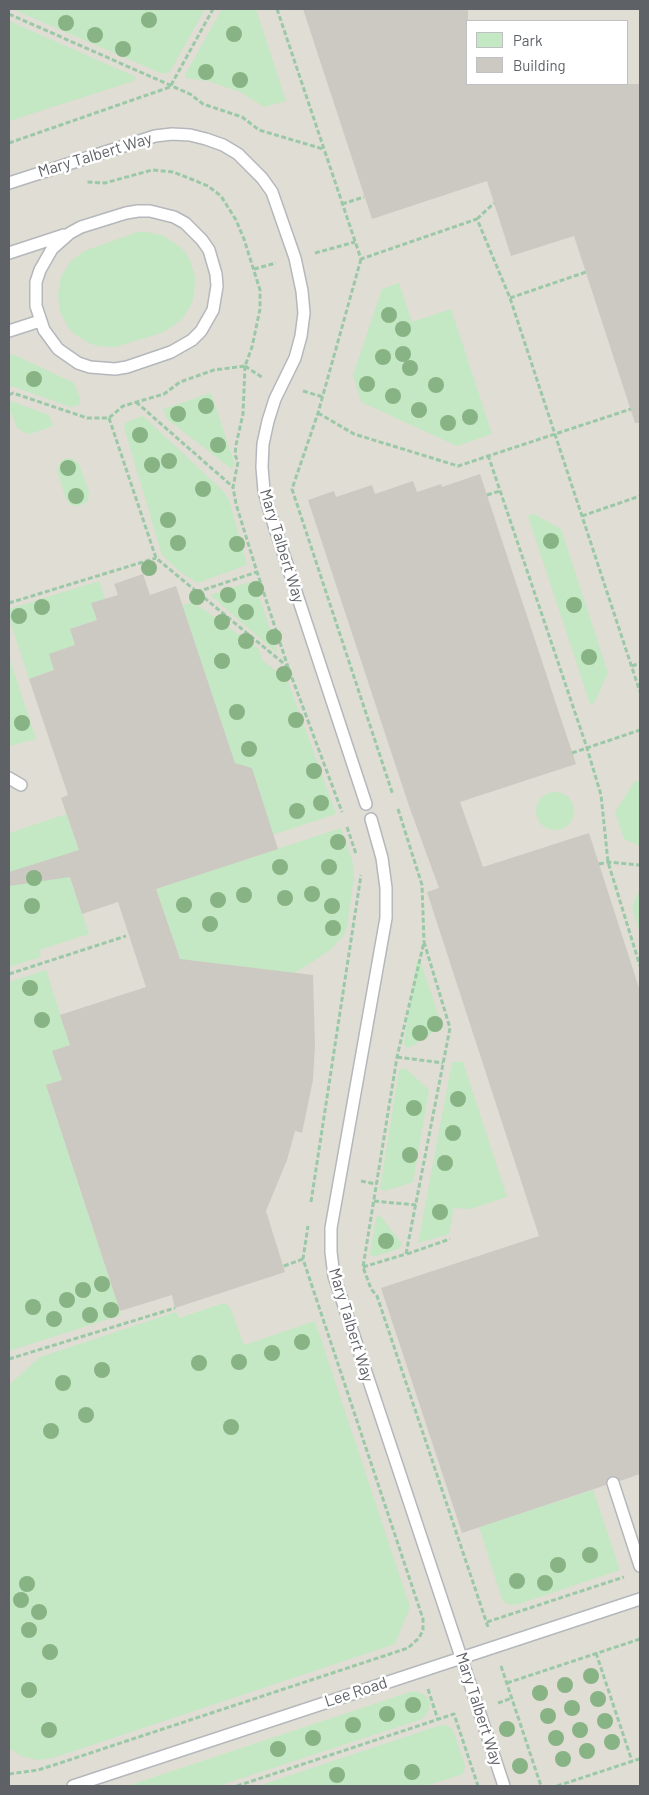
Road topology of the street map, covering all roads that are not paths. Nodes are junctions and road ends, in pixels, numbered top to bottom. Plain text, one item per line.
1 (9, 183) edge
2 (70, 233) junction
3 (9, 253) edge
4 (40, 321) junction
5 (9, 331) edge
6 (9, 778) edge
7 (20, 785) dead end
8 (366, 804) dead end
9 (371, 819) dead end
10 (613, 1483) dead end
11 (640, 1566) edge
12 (640, 1599) edge
13 (462, 1657) junction
14 (73, 1786) edge
15 (504, 1786) edge

1 - 8 lane, Mary Talbert Way
2 - 3 lane
2 - 4 lane
2 - 4 lane
4 - 5 lane
6 - 7 lane
9 - 13 lane, Mary Talbert Way
10 - 11 lane
12 - 13 lane, Lee Road
13 - 14 lane, Lee Road
13 - 15 lane, Mary Talbert Way

